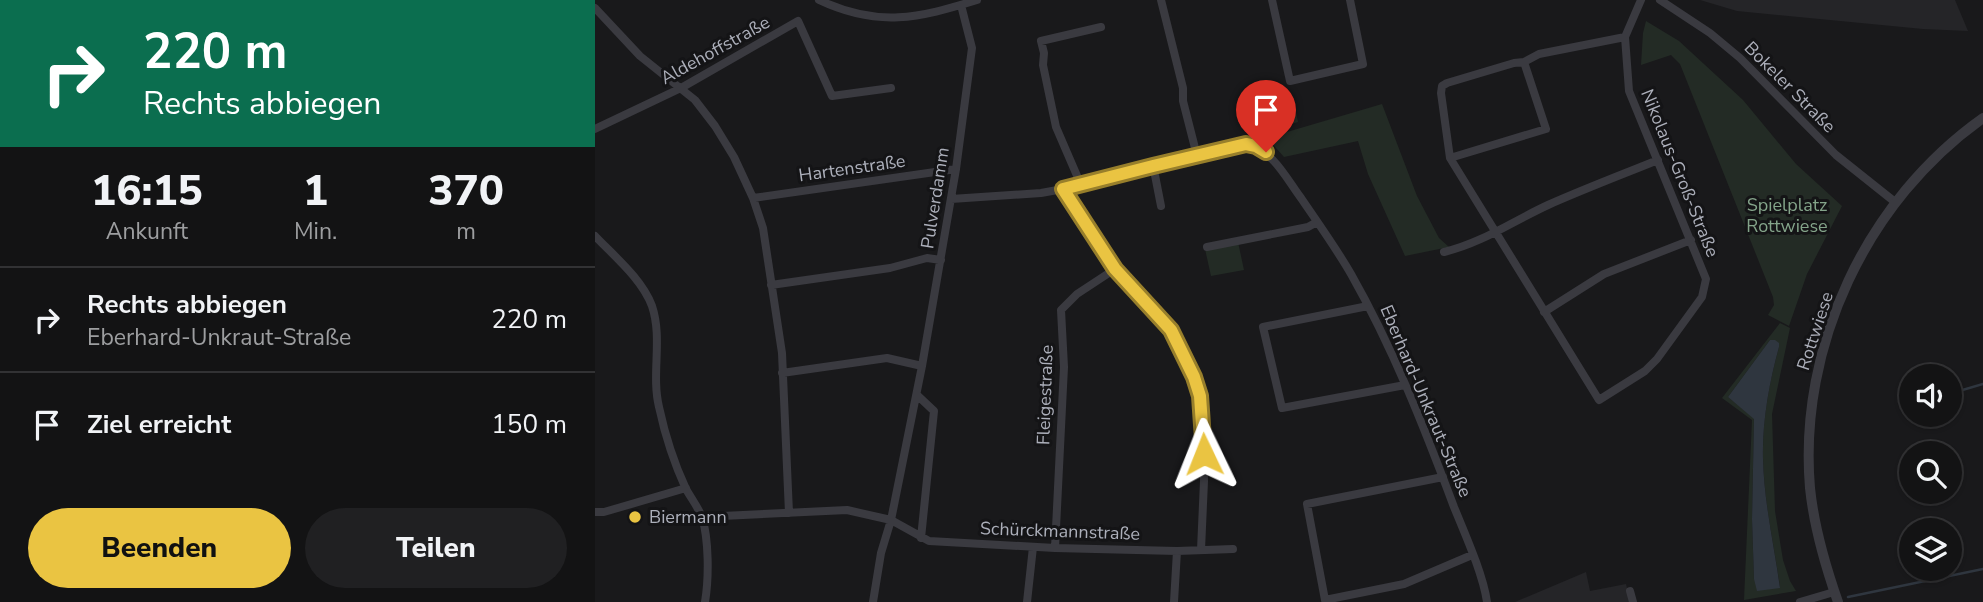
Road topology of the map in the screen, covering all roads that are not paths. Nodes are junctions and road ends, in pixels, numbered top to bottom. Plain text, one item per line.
1 (819, 0) edge
2 (978, 0) edge
3 (1161, 0) edge
4 (1272, 0) edge
5 (1350, 0) edge
6 (1641, 0) edge
7 (1660, 0) edge
8 (961, 5) junction
9 (595, 8) edge
10 (1101, 27) dead end
11 (1625, 37) junction
12 (1524, 62) junction
13 (681, 88) junction
14 (891, 88) dead end
15 (1983, 117) edge
16 (595, 130) edge
17 (1195, 148) dead end
18 (1450, 158) junction
19 (1658, 160) junction
20 (1153, 166) junction
21 (956, 169) junction
22 (1081, 185) junction
23 (1063, 189) junction
24 (753, 198) junction
25 (951, 199) junction
26 (1895, 202) junction
27 (1161, 205) dead end
28 (1317, 222) junction
29 (1495, 233) junction
30 (595, 236) edge
31 (1691, 240) junction
32 (1207, 247) dead end
33 (1444, 252) dead end
34 (941, 261) junction
35 (1115, 269) junction
36 (771, 285) junction
37 (1368, 306) junction
38 (1544, 312) junction
39 (922, 366) junction
40 (782, 373) junction
41 (1405, 384) junction
42 (916, 395) junction
43 (1443, 477) junction
44 (686, 488) junction
45 (595, 512) edge
46 (789, 513) junction
47 (701, 517) junction
48 (891, 520) junction
49 (921, 538) junction
50 (1033, 547) junction
51 (1055, 548) junction
52 (1233, 549) dead end
53 (1201, 550) junction
54 (1177, 551) junction
55 (1472, 555) junction
56 (1630, 591) dead end
57 (1836, 597) edge
58 (705, 602) edge
59 (873, 602) edge
60 (1027, 602) edge
61 (1174, 602) edge
62 (1487, 602) edge
63 (1633, 602) edge
64 (1800, 602) edge

1 - 8 street
2 - 8 street
3 - 17 street
4 - 5 street
6 - 11 street, Nikolaus-Groß-Straße
7 - 26 street, Bokeler Straße
8 - 21 street, Pulverdamm
9 - 13 street
10 - 22 street
11 - 12 street
11 - 19 street, Nikolaus-Groß-Straße
12 - 18 street
12 - 18 street
13 - 14 street, Aldehoffstraße
13 - 16 street, Aldehoffstraße
13 - 24 street
15 - 26 street, Rottwiese
18 - 29 street
19 - 29 street
19 - 31 street, Nikolaus-Groß-Straße
20 - 22 street, Eberhard-Unkraut-Straße
20 - 27 street
20 - 28 street, Eberhard-Unkraut-Straße
21 - 24 street, Hartenstraße
21 - 25 street, Pulverdamm
22 - 23 street, Eberhard-Unkraut-Straße
23 - 25 street, Eberhard-Unkraut-Straße
23 - 35 street
24 - 36 street
25 - 34 street, Pulverdamm
26 - 57 street, Rottwiese
28 - 32 street
28 - 37 street, Eberhard-Unkraut-Straße
29 - 33 street
29 - 38 street
30 - 44 street
31 - 38 street
31 - 38 street, Nikolaus-Groß-Straße
34 - 36 street
34 - 39 street, Pulverdamm
35 - 51 street, Fleigestraße
35 - 53 street
36 - 40 street
37 - 41 street, Eberhard-Unkraut-Straße
37 - 41 street
39 - 40 street
39 - 42 street, Pulverdamm
40 - 46 street
41 - 43 street, Eberhard-Unkraut-Straße
42 - 48 street, Pulverdamm
42 - 49 street
43 - 55 street, Eberhard-Unkraut-Straße
43 - 55 street
44 - 45 street
44 - 47 street
46 - 47 street, Schürckmannstraße
46 - 48 street, Schürckmannstraße
47 - 58 street
48 - 49 street, Schürckmannstraße
48 - 59 street, Pulverdamm
49 - 50 street, Schürckmannstraße
50 - 51 street, Schürckmannstraße
50 - 60 street
51 - 54 street, Schürckmannstraße
52 - 53 street, Schürckmannstraße
53 - 54 street, Schürckmannstraße
54 - 61 street
55 - 62 street, Eberhard-Unkraut-Straße
56 - 63 street
57 - 64 street

